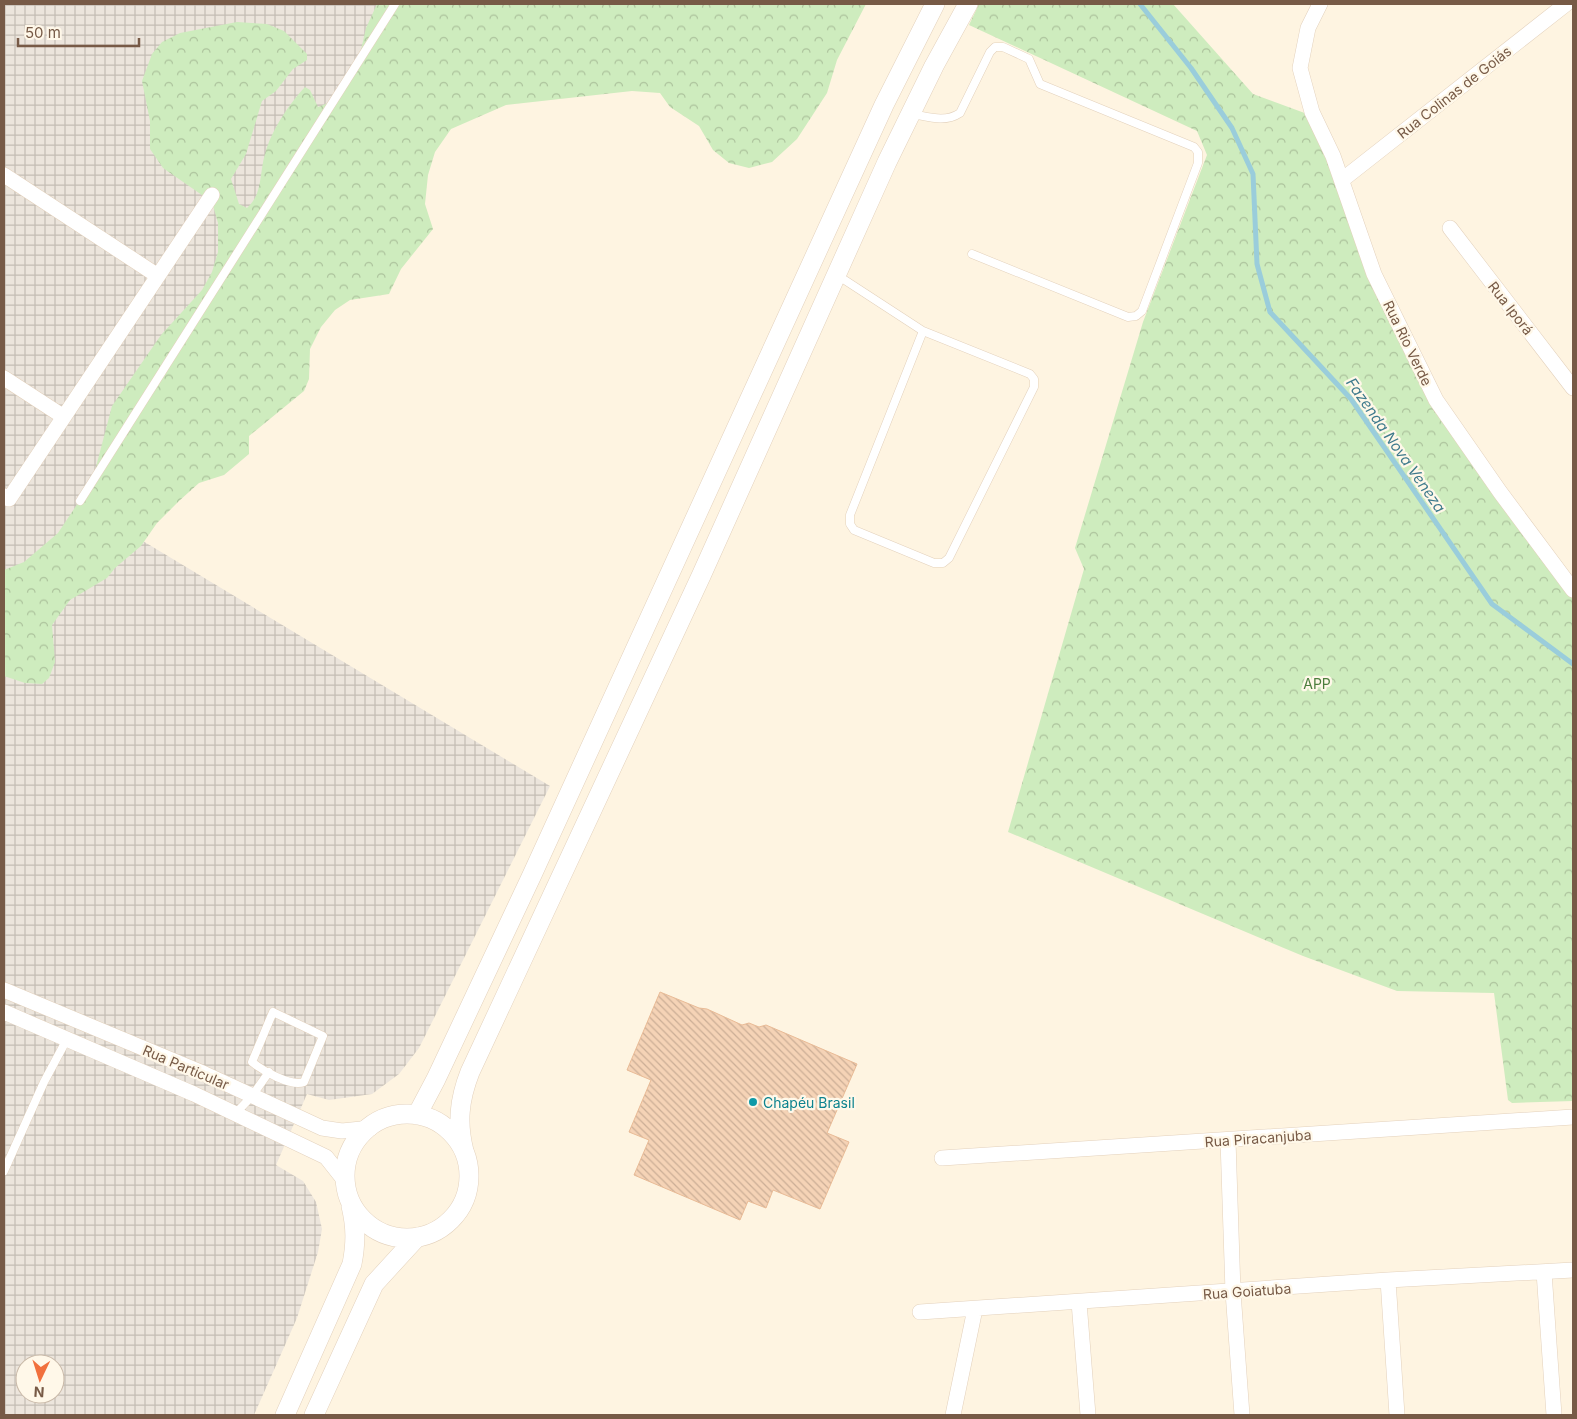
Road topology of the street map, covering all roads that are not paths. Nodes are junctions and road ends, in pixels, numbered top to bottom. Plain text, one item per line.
1 (395, 4) edge
2 (935, 4) edge
3 (968, 4) edge
4 (1320, 4) edge
5 (1566, 4) edge
6 (910, 114) junction
7 (4, 175) edge
8 (1342, 180) junction
9 (212, 195) dead end
10 (1450, 228) dead end
11 (972, 254) dead end
12 (837, 275) junction
13 (158, 276) junction
14 (923, 331) junction
15 (4, 378) edge
16 (1573, 388) edge
17 (64, 417) junction
18 (4, 496) edge
19 (80, 501) dead end
20 (1573, 590) edge
21 (4, 990) edge
22 (4, 1012) edge
23 (66, 1039) junction
24 (269, 1072) junction
25 (205, 1074) junction
26 (194, 1094) junction
27 (252, 1096) junction
28 (235, 1114) junction
29 (416, 1115) junction
30 (1573, 1117) edge
31 (371, 1128) junction
32 (1228, 1140) junction
33 (464, 1151) junction
34 (942, 1158) dead end
35 (4, 1170) edge
36 (347, 1189) junction
37 (417, 1237) junction
38 (1573, 1270) edge
39 (1544, 1272) junction
40 (1388, 1280) junction
41 (1233, 1292) junction
42 (1079, 1302) junction
43 (975, 1310) junction
44 (920, 1312) dead end
45 (285, 1415) edge
46 (314, 1415) edge
47 (953, 1415) edge
48 (1088, 1415) edge
49 (1242, 1415) edge
50 (1397, 1415) edge
51 (1554, 1415) edge

1 - 19 lane
2 - 29 street
3 - 6 street
4 - 8 street, Rua Rio Verde
5 - 8 street, Rua Colinas de Goiás
6 - 11 lane
6 - 12 street
7 - 13 street
8 - 20 street, Rua Rio Verde
9 - 13 street
10 - 16 street, Rua Iporá
12 - 14 lane
12 - 33 street
13 - 17 street
14 - 14 lane
15 - 17 street
17 - 18 street
21 - 25 street, Rua Particular
22 - 23 street, Rua Particular
23 - 26 street, Rua Particular
23 - 35 lane
24 - 24 lane
24 - 27 lane
25 - 26 street
25 - 27 street, Rua Particular
26 - 28 street, Rua Particular
27 - 28 lane
27 - 31 street, Rua Particular
28 - 36 street, Rua Particular
29 - 31 street
29 - 33 street
30 - 32 street, Rua Piracanjuba
31 - 36 street
32 - 34 street, Rua Piracanjuba
32 - 41 street
33 - 37 street
36 - 37 street
36 - 45 street
37 - 46 street
38 - 39 street, Rua Goiatuba
39 - 40 street, Rua Goiatuba
39 - 51 street
40 - 41 street, Rua Goiatuba
40 - 50 street
41 - 42 street, Rua Goiatuba
41 - 49 street
42 - 43 street, Rua Goiatuba
42 - 48 street
43 - 44 street, Rua Goiatuba
43 - 47 street

